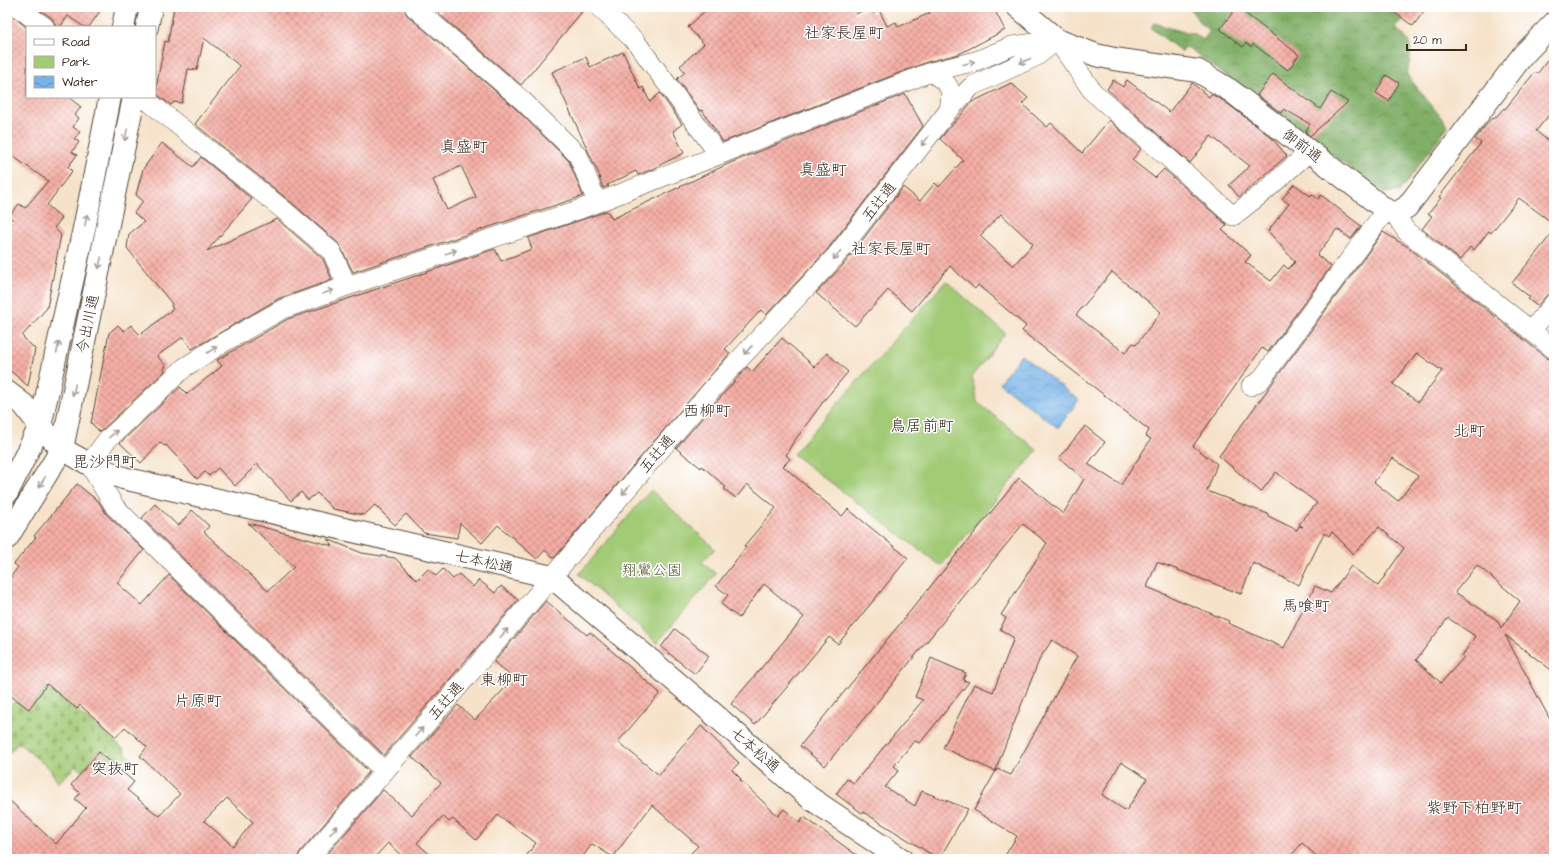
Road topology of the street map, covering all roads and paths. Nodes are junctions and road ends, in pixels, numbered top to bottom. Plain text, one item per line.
1 (17, 7) edge
2 (127, 7) edge
3 (151, 7) edge
4 (414, 7) edge
5 (598, 7) edge
6 (1018, 7) edge
7 (1554, 23) edge
8 (44, 26) edge
9 (123, 26) edge
10 (148, 26) edge
11 (1057, 40) junction
12 (931, 72) junction
13 (110, 98) edge
14 (134, 98) edge
15 (144, 98) edge
16 (949, 110) junction
17 (1309, 152) junction
18 (719, 155) junction
19 (597, 202) junction
20 (1390, 212) junction
21 (347, 286) junction
22 (1554, 303) edge
23 (1531, 331) junction
24 (1554, 349) edge
25 (1251, 386) dead end
26 (7, 392) edge
27 (40, 426) junction
28 (62, 449) junction
29 (89, 464) junction
30 (7, 493) edge
31 (7, 538) edge
32 (552, 577) junction
33 (384, 771) junction
34 (308, 859) edge
35 (901, 859) edge

1 - 8 street
2 - 9 street
3 - 10 street
4 - 19 street
5 - 18 street
6 - 11 street, 御前通
7 - 20 street
12 -> 11 street
11 -> 16 street, 五辻通
11 - 17 street, 御前通
11 - 17 street
12 - 16 street
12 - 18 street
27 -> 13 street, 今出川通
14 -> 28 street, 今出川通
15 - 21 street
16 -> 32 street, 五辻通
17 - 20 street, 御前通
18 - 19 street
21 -> 19 street
20 - 23 street, 御前通
20 - 25 street
29 -> 21 street
22 - 23 street
23 - 24 street, 御前通
26 - 27 street, 七本松通
27 - 28 street, 七本松通
27 - 30 street, 今出川通
28 - 29 street, 七本松通
28 -> 31 street, 今出川通
29 - 32 street, 七本松通
29 - 33 street
33 -> 32 street, 五辻通
32 - 35 street, 七本松通
34 -> 33 street, 五辻通

